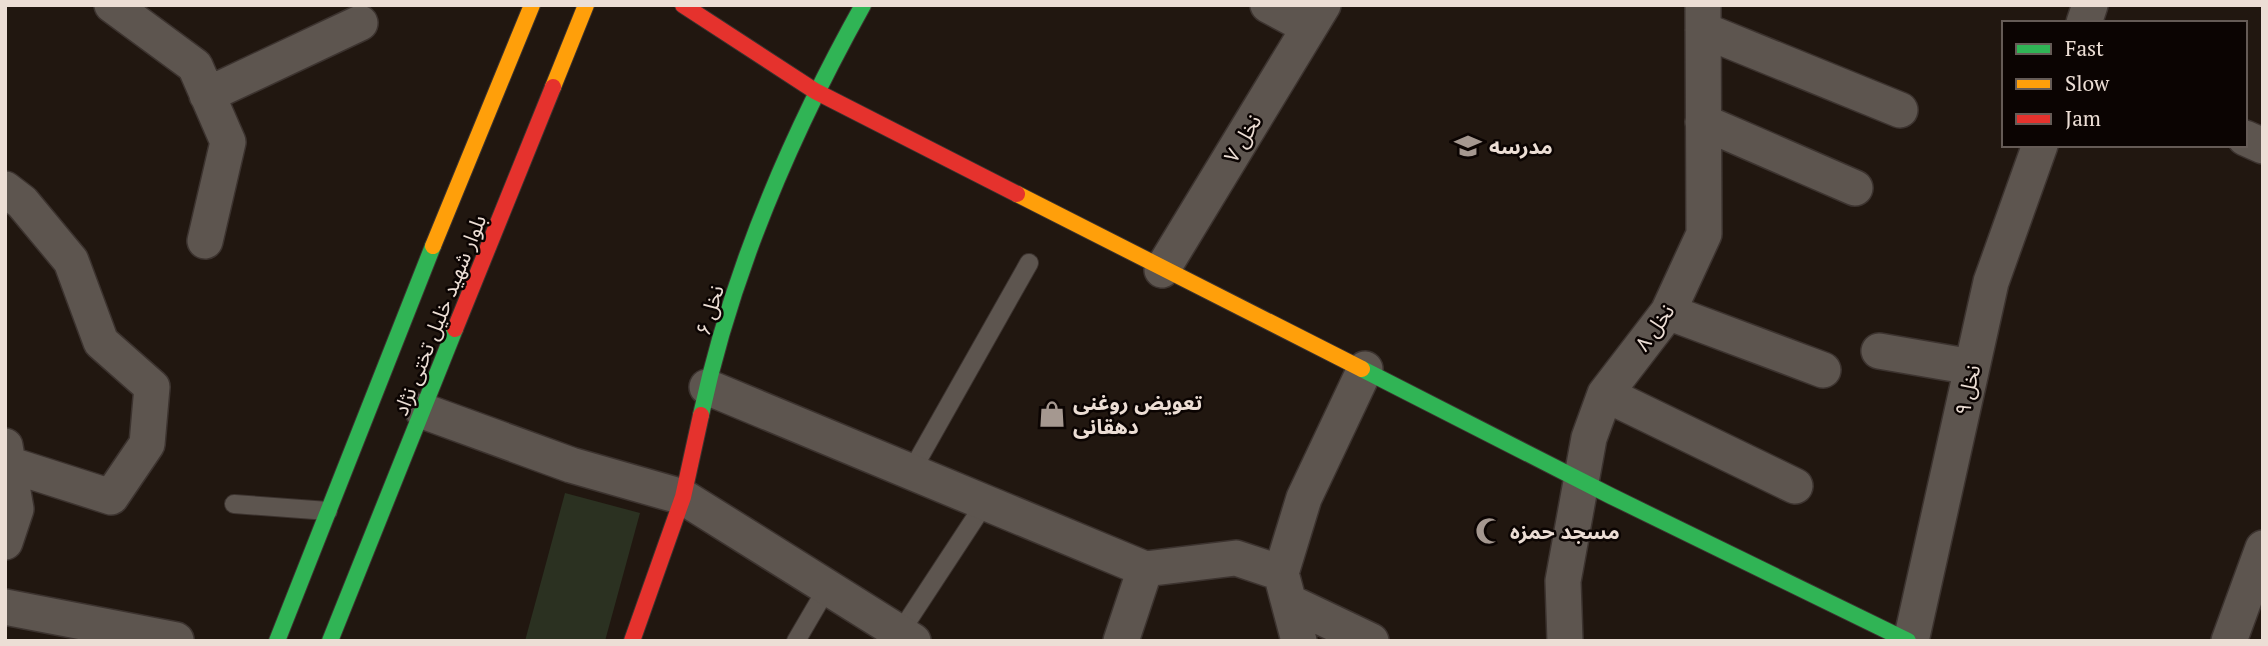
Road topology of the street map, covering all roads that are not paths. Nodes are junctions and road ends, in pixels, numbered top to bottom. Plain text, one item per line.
1 (532, 5) edge
2 (586, 5) edge
3 (683, 5) edge
4 (863, 5) edge
5 (1268, 5) edge
6 (117, 7) edge
7 (1316, 16) edge
8 (1703, 18) edge
9 (360, 23) dead end
10 (815, 91) junction
11 (207, 95) junction
12 (1900, 110) dead end
13 (1703, 122) junction
14 (2247, 139) edge
15 (2263, 146) edge
16 (2039, 147) edge
17 (1855, 188) dead end
18 (11, 205) edge
19 (205, 241) dead end
20 (1029, 263) dead end
21 (1162, 270) junction
22 (1668, 312) junction
23 (1879, 351) dead end
24 (1972, 367) junction
25 (1365, 369) junction
26 (1823, 370) dead end
27 (707, 387) junction
28 (1605, 394) junction
29 (423, 411) junction
30 (7, 455) edge
31 (911, 472) junction
32 (1581, 479) junction
33 (1795, 486) dead end
34 (683, 497) junction
35 (985, 503) junction
36 (233, 505) dead end
37 (328, 511) junction
38 (5, 542) edge
39 (2263, 548) edge
40 (1145, 569) junction
41 (827, 588) junction
42 (1285, 588) junction
43 (5, 607) edge
44 (907, 636) edge
45 (176, 640) edge
46 (277, 641) edge
47 (330, 641) edge
48 (632, 641) edge
49 (796, 641) edge
50 (1121, 641) edge
51 (1298, 641) edge
52 (1371, 641) edge
53 (1565, 641) edge
54 (1909, 641) edge
55 (2229, 641) edge

1 - 37 street, بلوار شهید خلیل تختی نژاد
2 - 29 street, بلوار شهید خلیل تختی نژاد
3 - 10 street
4 - 10 street, نخل ۶
5 - 7 street
6 - 11 street
7 - 21 street, نخل ۷
8 - 12 street
8 - 13 street, نخل ۸
9 - 11 street
10 - 21 street
10 - 27 street, نخل ۶
11 - 19 street
13 - 17 street
13 - 22 street, نخل ۸
14 - 15 street
16 - 24 street, نخل ۹
18 - 30 street
20 - 31 lane
21 - 25 street
22 - 26 street
22 - 28 street, نخل ۸
23 - 24 street
24 - 54 street, نخل ۹
25 - 32 street
25 - 42 street
27 - 31 street
27 - 34 street, نخل ۶
28 - 32 street, نخل ۸
28 - 33 street
29 - 34 street
29 - 47 street, بلوار شهید خلیل تختی نژاد
30 - 38 street
31 - 35 street
32 - 53 street, نخل ۸
32 - 54 street
34 - 41 street
34 - 48 street, نخل ۶
35 - 40 street
35 - 44 lane
36 - 37 lane
37 - 46 street, بلوار شهید خلیل تختی نژاد
39 - 55 street
40 - 42 street
40 - 50 street
41 - 44 street
41 - 49 lane
42 - 51 street
42 - 52 street
43 - 45 street

